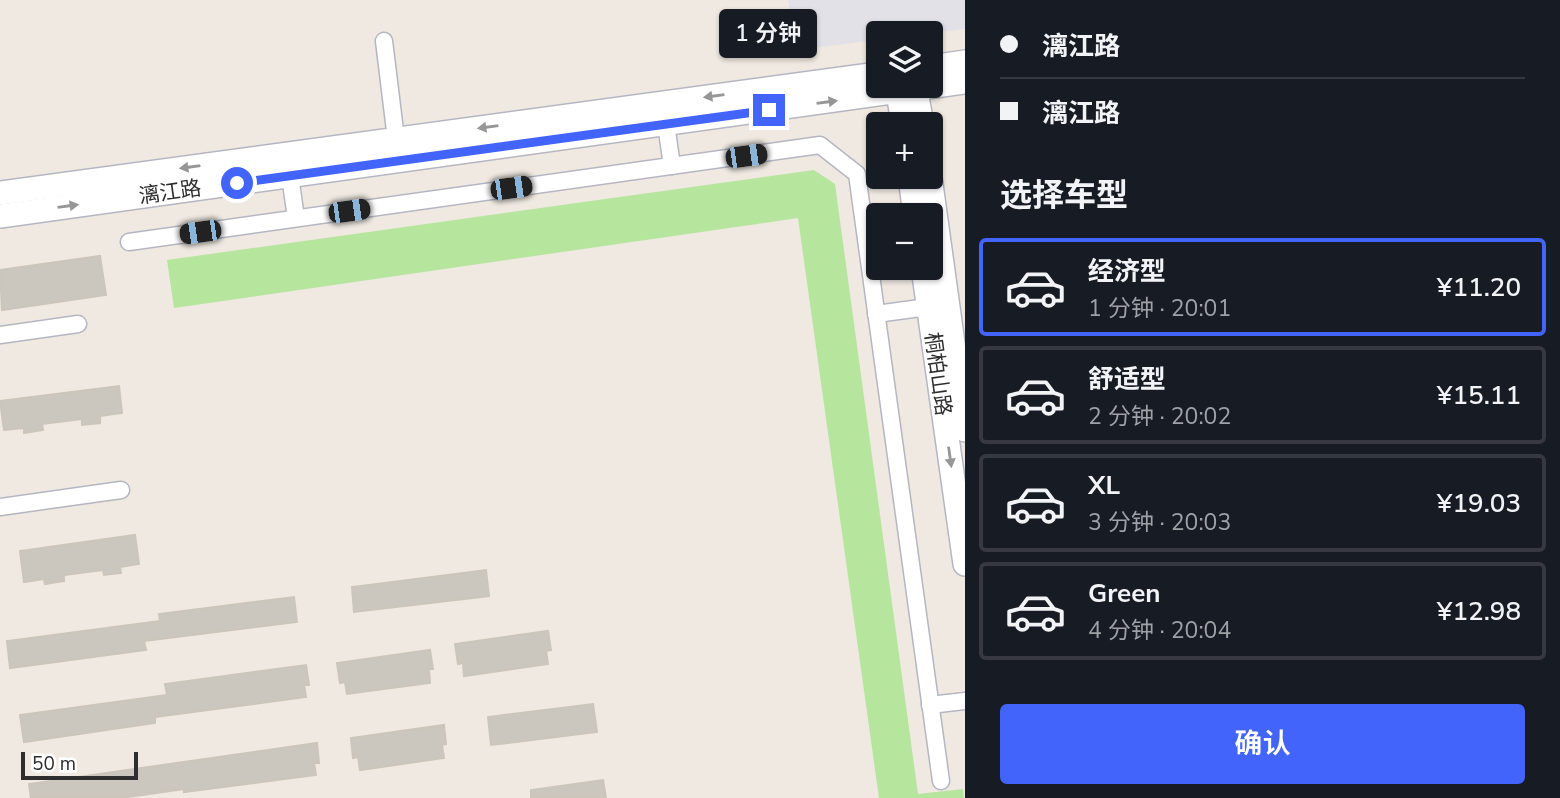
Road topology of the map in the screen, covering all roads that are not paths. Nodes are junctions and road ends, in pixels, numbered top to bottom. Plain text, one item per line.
1 (384, 41) dead end
2 (965, 62) edge
3 (943, 65) edge
4 (866, 76) edge
5 (965, 82) edge
6 (943, 84) edge
7 (866, 94) edge
8 (666, 124) junction
9 (396, 139) junction
10 (672, 166) junction
11 (290, 176) junction
12 (932, 189) edge
13 (0, 193) edge
14 (0, 216) edge
15 (296, 218) junction
16 (128, 242) dead end
17 (925, 280) edge
18 (928, 307) junction
19 (876, 314) junction
20 (78, 324) dead end
21 (0, 335) edge
22 (965, 430) edge
23 (121, 490) dead end
24 (0, 506) edge
25 (965, 564) edge
26 (965, 701) edge
27 (930, 705) junction
28 (941, 781) dead end

1 - 9 street
2 - 3 street
4 -> 9 street, 漓江路
5 - 6 street, 漓江路
8 -> 7 street, 漓江路
8 - 10 street
8 - 11 street, 漓江路
9 -> 13 street, 漓江路
10 - 15 street
10 - 19 street
14 -> 11 street, 漓江路
11 - 15 street
12 - 22 street, 桐柏山路
15 - 16 street
17 - 18 street, 桐柏山路
18 - 19 street
18 -> 25 street, 桐柏山路
19 - 27 street
20 - 21 street
23 - 24 street
26 - 27 street
27 - 28 street

